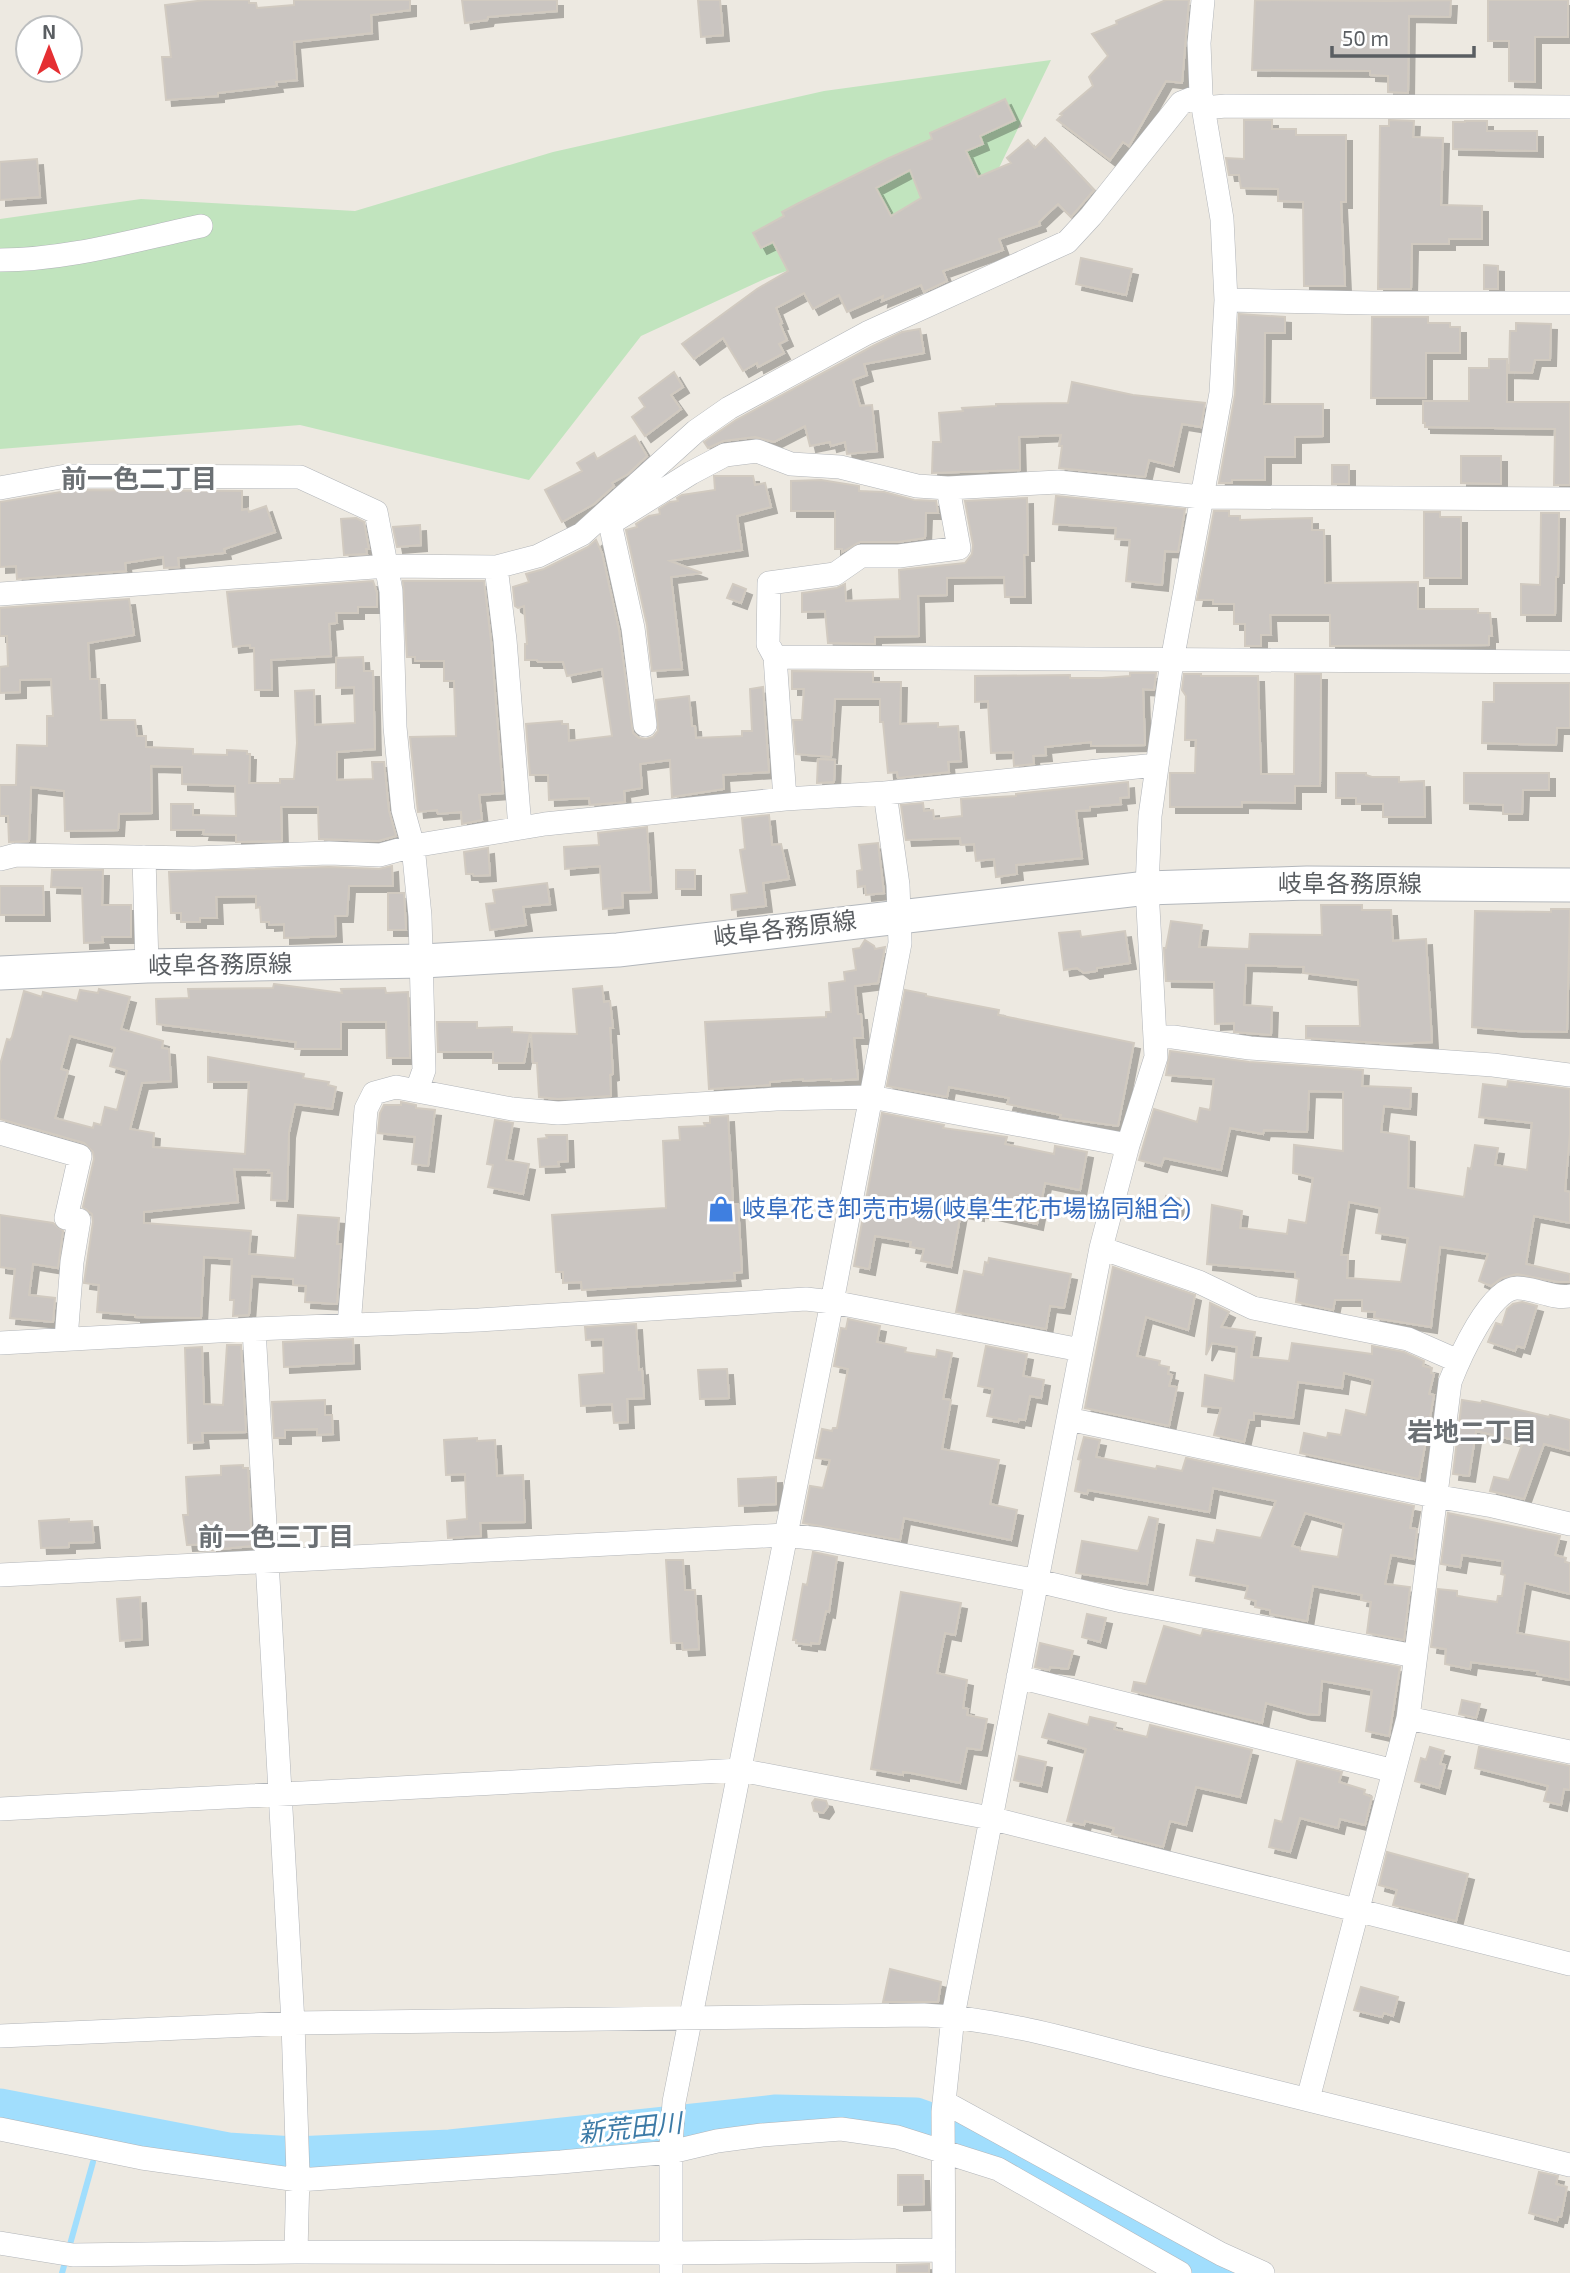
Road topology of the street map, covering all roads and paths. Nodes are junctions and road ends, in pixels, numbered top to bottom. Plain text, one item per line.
1 (1203, 0) edge
2 (1202, 102) junction
3 (1570, 107) edge
4 (201, 226) dead end
5 (0, 260) edge
6 (1226, 300) junction
7 (1570, 303) edge
8 (0, 488) edge
9 (948, 488) junction
10 (1201, 497) junction
11 (1570, 499) edge
12 (608, 519) junction
13 (388, 566) junction
14 (496, 567) junction
15 (0, 594) edge
16 (775, 657) junction
17 (1172, 661) junction
18 (1570, 662) edge
19 (645, 725) dead end
20 (1156, 765) junction
21 (885, 793) junction
22 (785, 799) junction
23 (520, 828) junction
24 (413, 846) junction
25 (144, 857) junction
26 (0, 859) edge
27 (1570, 885) edge
28 (1147, 888) junction
29 (900, 915) junction
30 (423, 961) junction
31 (147, 966) junction
32 (0, 973) edge
33 (1154, 1037) junction
34 (1570, 1075) edge
35 (417, 1090) junction
36 (872, 1097) junction
37 (0, 1133) edge
38 (1128, 1145) junction
39 (1101, 1248) junction
40 (1570, 1296) edge
41 (832, 1302) junction
42 (349, 1326) junction
43 (254, 1329) junction
44 (66, 1339) junction
45 (0, 1343) edge
46 (1081, 1350) junction
47 (1458, 1361) junction
48 (1068, 1419) junction
49 (1434, 1496) junction
50 (1570, 1524) edge
51 (785, 1535) junction
52 (267, 1560) junction
53 (0, 1575) edge
54 (1038, 1581) junction
55 (1415, 1656) junction
56 (1018, 1677) junction
57 (1408, 1718) junction
58 (1570, 1752) edge
59 (740, 1770) junction
60 (1394, 1771) junction
61 (279, 1793) junction
62 (0, 1809) edge
63 (990, 1818) junction
64 (1358, 1911) junction
65 (1570, 1964) edge
66 (953, 2016) junction
67 (692, 2018) junction
68 (293, 2023) junction
69 (0, 2036) edge
70 (1308, 2099) junction
71 (943, 2107) junction
72 (0, 2129) edge
73 (671, 2148) junction
74 (943, 2150) junction
75 (1570, 2165) edge
76 (298, 2177) junction
77 (0, 2243) edge
78 (296, 2252) junction
79 (944, 2262) edge
80 (670, 2263) edge
81 (1180, 2273) edge
82 (1263, 2273) edge

1 - 2 street
2 - 3 street
2 - 6 street
2 - 12 street
4 - 5 street
6 - 7 street
6 - 10 street
8 - 13 street
9 - 10 street
9 - 12 street
9 - 16 street
10 - 11 street
10 - 17 street
12 - 14 street
12 - 19 street
13 - 14 street
13 - 15 street
13 - 24 street
14 - 23 street
16 - 17 street
16 - 22 street
17 - 18 street
17 - 20 street
20 - 21 street
20 - 28 street
21 - 22 street
21 - 29 street
22 - 23 street
23 - 24 street
24 - 25 street
24 - 30 street
25 - 26 street
25 - 31 street
27 - 28 main road, 岐阜各務原線
28 - 29 main road, 岐阜各務原線
28 - 33 street
29 - 30 main road, 岐阜各務原線
29 - 36 street
30 - 31 main road, 岐阜各務原線
30 - 35 street
31 - 32 main road, 岐阜各務原線
33 - 34 street
33 - 38 street
35 - 36 street
35 - 42 street
36 - 38 street
36 - 41 street
37 - 44 street
38 - 39 street
39 - 46 street
39 - 47 street
40 - 47 street
41 - 42 street
41 - 46 street
41 - 51 street
42 - 43 street
43 - 44 street
43 - 52 street
44 - 45 street
46 - 48 street
47 - 49 street
48 - 49 street
48 - 54 street
49 - 50 street
49 - 55 street
51 - 52 street
51 - 54 street
51 - 59 street
52 - 53 street
52 - 61 street
54 - 55 street
54 - 56 street
55 - 57 street
56 - 60 street
56 - 63 street
57 - 58 street
57 - 60 street
59 - 61 street
59 - 63 street
59 - 67 street
60 - 64 street
61 - 62 street
61 - 68 street
63 - 64 street
63 - 66 street
64 - 65 street
64 - 70 street
66 - 67 street
66 - 70 street
66 - 71 street
67 - 68 street
67 - 73 street
68 - 69 street
68 - 76 street
70 - 75 street
71 - 74 street
71 - 82 street
72 - 76 street
73 - 74 street
73 - 76 street
73 - 80 street
74 - 79 street
74 - 81 street
76 - 78 street
77 - 78 street
78 - 80 street
79 - 80 street

